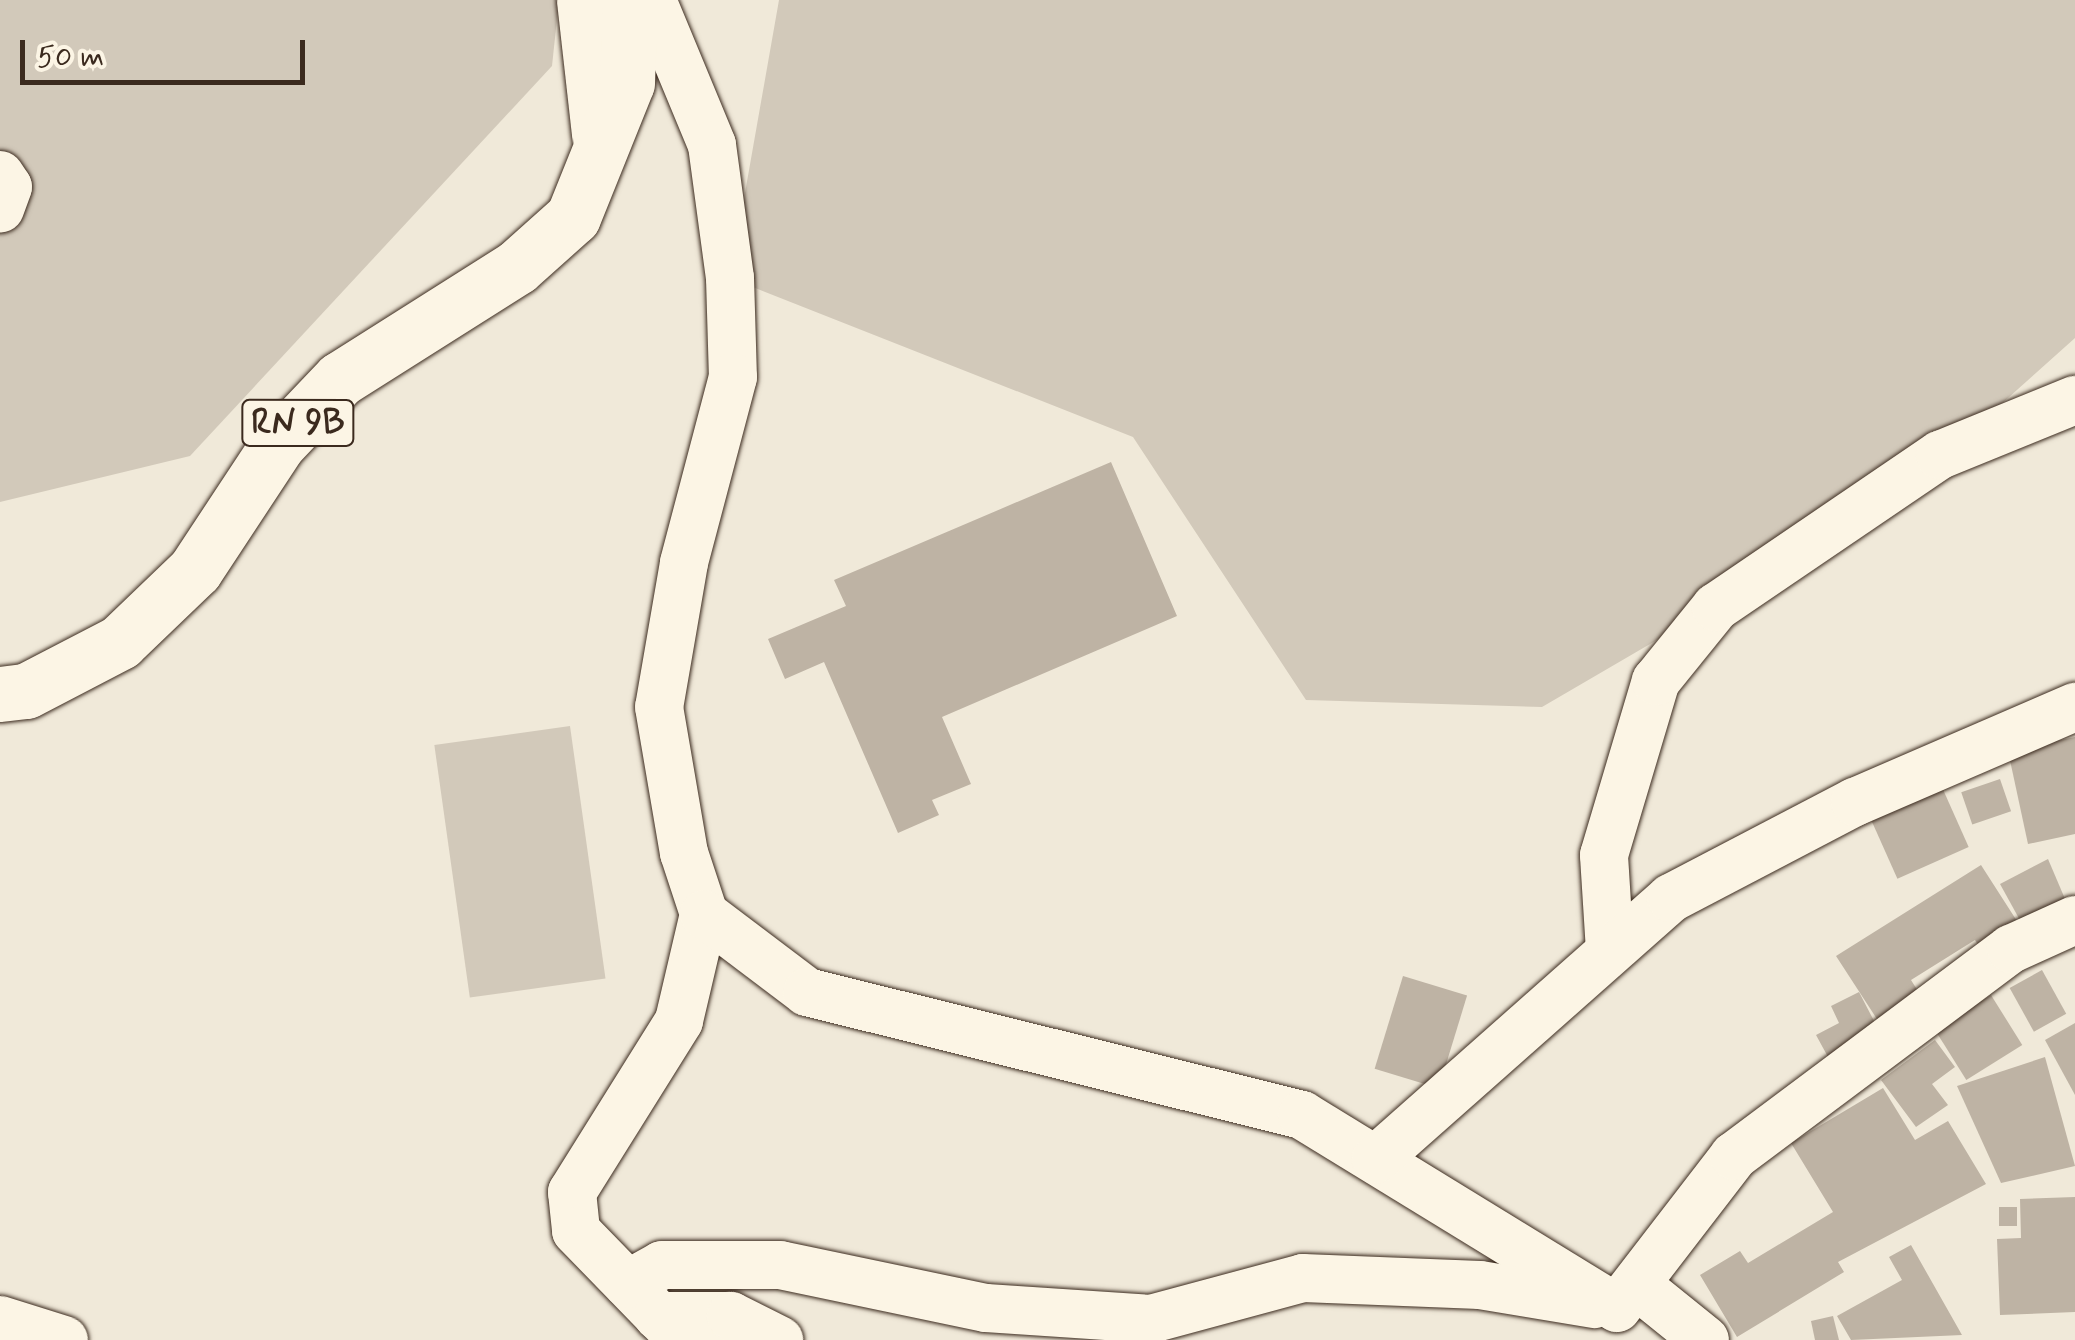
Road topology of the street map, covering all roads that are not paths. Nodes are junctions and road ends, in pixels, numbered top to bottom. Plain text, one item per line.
1 (584, 0) edge
2 (630, 0) edge
3 (652, 0) edge
4 (601, 152) junction
5 (0, 175) edge
6 (0, 209) edge
7 (2075, 400) edge
8 (0, 694) edge
9 (2075, 707) edge
10 (704, 914) junction
11 (2075, 920) edge
12 (1610, 951) junction
13 (1376, 1160) junction
14 (1628, 1297) junction
15 (656, 1313) edge
16 (0, 1320) edge
17 (64, 1340) edge
18 (780, 1340) edge
19 (1704, 1340) edge

1 - 4 main road, RN 9B
2 - 4 main road, RN 9B
3 - 10 street
4 - 8 main road, RN 9B
5 - 6 street
7 - 12 street
9 - 12 street
10 - 13 street
10 - 15 street
11 - 14 street
12 - 13 street
13 - 14 street
14 - 15 street
14 - 19 street
15 - 18 street
16 - 17 street

